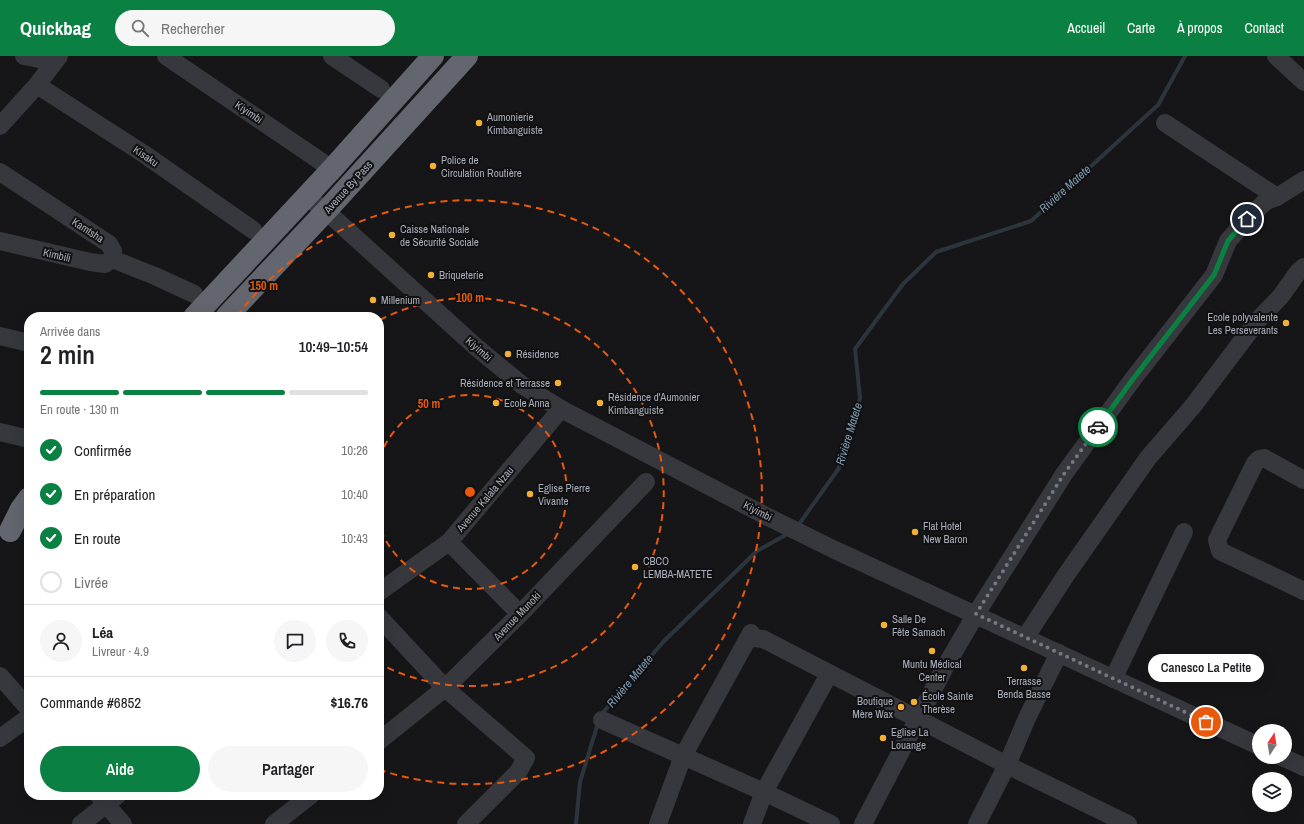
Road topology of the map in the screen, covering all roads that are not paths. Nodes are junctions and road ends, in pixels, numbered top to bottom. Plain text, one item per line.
1 (24, 56) edge
2 (166, 56) edge
3 (332, 56) edge
4 (433, 56) edge
5 (467, 56) edge
6 (1276, 56) edge
7 (56, 59) edge
8 (1304, 82) edge
9 (37, 85) junction
10 (381, 89) dead end
11 (1165, 123) dead end
12 (0, 126) edge
13 (332, 170) junction
14 (0, 172) edge
15 (1304, 180) edge
16 (307, 197) junction
17 (1277, 197) junction
18 (326, 211) junction
19 (253, 230) dead end
20 (0, 241) edge
21 (112, 259) junction
22 (1302, 272) edge
23 (194, 294) dead end
24 (199, 312) edge
25 (231, 312) edge
26 (0, 336) edge
27 (24, 342) edge
28 (560, 409) junction
29 (0, 432) edge
30 (24, 438) edge
31 (1304, 480) edge
32 (646, 482) dead end
33 (24, 506) edge
34 (24, 523) edge
35 (1184, 532) dead end
36 (5, 535) edge
37 (449, 542) junction
38 (384, 588) edge
39 (1304, 591) edge
40 (520, 614) junction
41 (976, 614) junction
42 (384, 622) edge
43 (1025, 638) junction
44 (1059, 653) junction
45 (830, 674) junction
46 (0, 676) edge
47 (1113, 679) junction
48 (445, 688) junction
49 (24, 704) edge
50 (602, 720) dead end
51 (918, 720) junction
52 (24, 721) edge
53 (384, 737) edge
54 (0, 738) edge
55 (1252, 743) edge
56 (683, 756) junction
57 (1292, 762) edge
58 (1007, 765) junction
59 (1304, 767) edge
60 (764, 792) junction
61 (105, 800) edge
62 (108, 800) edge
63 (305, 800) edge
64 (81, 824) edge
65 (123, 824) edge
66 (274, 824) edge
67 (466, 824) edge
68 (658, 824) edge
69 (752, 824) edge
70 (831, 824) edge
71 (863, 824) edge
72 (977, 824) edge
73 (1128, 824) edge

1 - 7 street
2 - 13 street, Kiyimbi
3 - 10 street
4 - 13 highway
5 - 18 highway, Avenue By Pass
6 - 8 street
7 - 9 street
9 - 12 street
9 - 19 street, Kisaku
11 - 17 street
13 - 16 highway
14 - 21 street, Kamtsha
15 - 17 street
16 - 18 street, Kiyimbi
16 - 24 highway
17 - 41 street
18 - 25 highway, Avenue By Pass
18 - 28 street, Kiyimbi
20 - 21 street, Kimbili
21 - 23 street
22 - 43 street
26 - 27 street
28 - 37 street, Avenue Kalala Nzau
28 - 41 street, Kiyimbi
29 - 30 street
31 - 39 street
32 - 40 street, Avenue Munoki
33 - 36 highway
34 - 36 highway
35 - 47 street
37 - 38 street, Avenue Kalala Nzau
37 - 40 street
40 - 48 street, Avenue Munoki
41 - 43 street, Kiyimbi
41 - 51 street
42 - 48 street
43 - 44 street, Kiyimbi
44 - 47 street, Kiyimbi
44 - 58 street
45 - 51 street
45 - 56 street
45 - 60 street
46 - 49 street
47 - 55 street, Kiyimbi
48 - 53 street, Avenue Munoki
48 - 67 street
50 - 56 street
51 - 58 street
51 - 71 street
52 - 54 street
56 - 60 street
56 - 68 street
57 - 59 street
58 - 72 street
58 - 73 street
60 - 69 street
60 - 70 street
61 - 64 street
62 - 65 street
63 - 66 street

